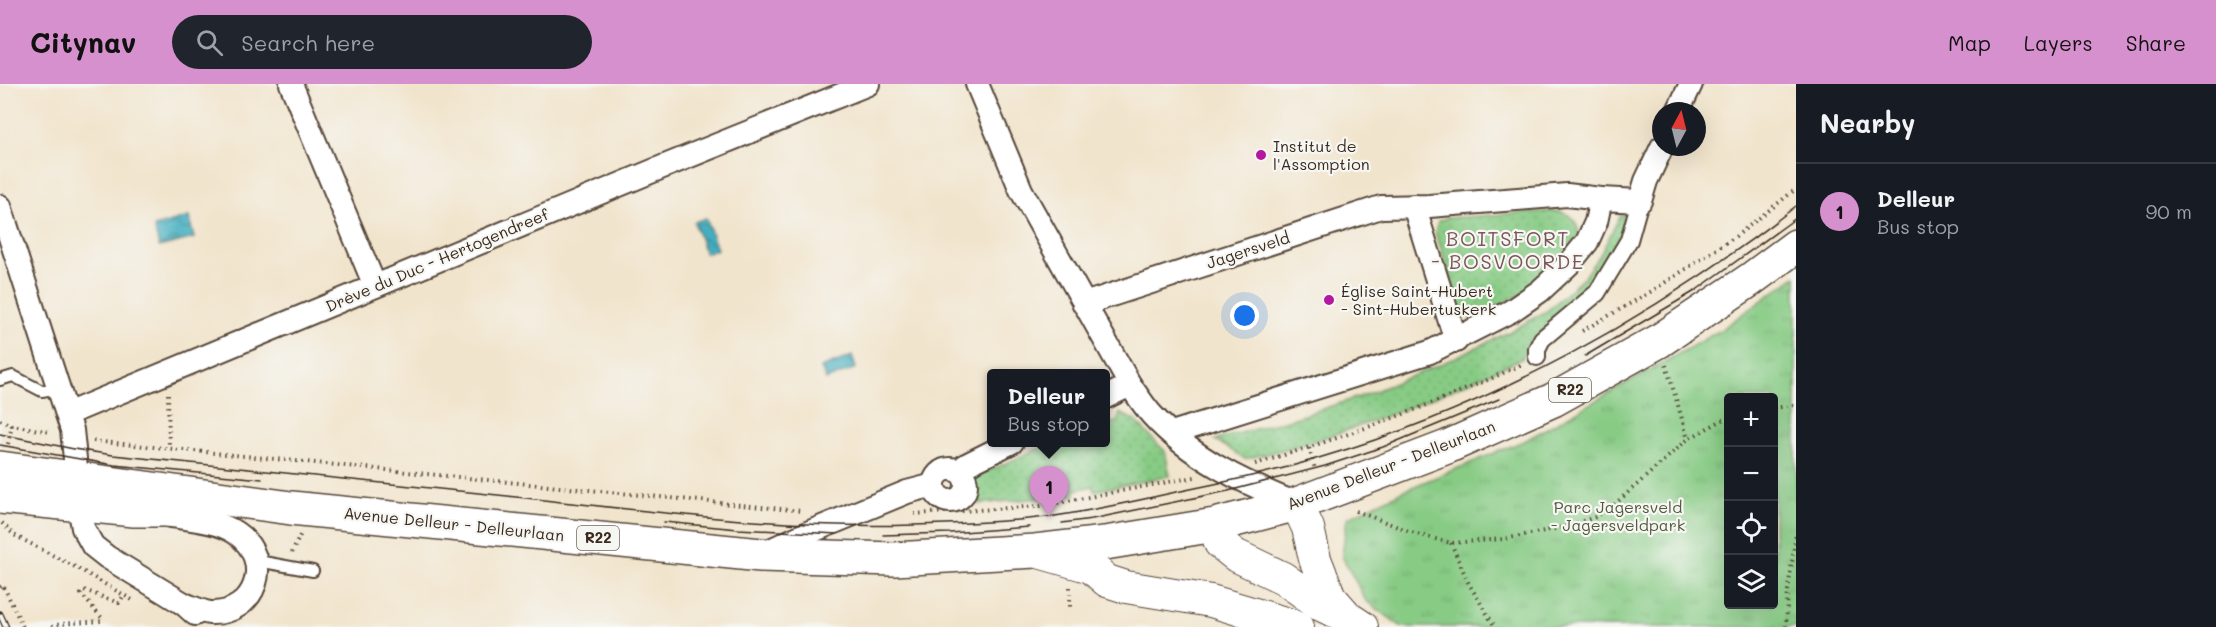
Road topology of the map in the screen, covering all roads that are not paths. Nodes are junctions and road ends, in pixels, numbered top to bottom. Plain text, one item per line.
1 (291, 84) edge
2 (868, 84) edge
3 (977, 84) edge
4 (1691, 84) edge
5 (1682, 102) edge
6 (1658, 156) edge
7 (1601, 199) junction
8 (1640, 201) junction
9 (0, 206) edge
10 (1414, 206) junction
11 (1796, 246) edge
12 (375, 286) junction
13 (1084, 304) junction
14 (1456, 341) junction
15 (1537, 357) dead end
16 (0, 380) edge
17 (1130, 385) junction
18 (58, 388) junction
19 (1110, 395) edge
20 (67, 414) junction
21 (1172, 433) junction
22 (1002, 447) edge
23 (3, 460) edge
24 (78, 492) junction
25 (1297, 504) junction
26 (1, 510) edge
27 (134, 510) junction
28 (297, 518) junction
29 (1215, 525) junction
30 (1035, 551) junction
31 (761, 555) junction
32 (258, 561) junction
33 (313, 571) dead end
34 (184, 604) junction
35 (233, 618) edge
36 (1354, 622) edge
37 (212, 627) edge
38 (1298, 627) edge

1 - 12 street
2 - 12 street, Drève du Duc - Hertogendreef
3 - 13 street
4 - 5 street
6 - 8 street
7 - 8 street, Jagersveld
7 - 10 street, Jagersveld
7 - 14 street
8 - 15 street
9 - 18 street
10 - 13 street, Jagersveld
10 - 14 street
11 - 25 main road, Avenue Delleur - Delleurlaan / R22
12 - 20 street, Drève du Duc - Hertogendreef
13 - 17 street
14 - 21 street
16 - 18 lane
17 - 19 street
17 - 21 street
18 - 20 street
20 - 24 street
21 - 25 street
22 - 31 street
23 - 24 main road, R22
24 - 26 main road, R22
24 - 27 main road, R22
24 - 28 main road, R22
24 - 34 street
25 - 29 main road, Avenue Delleur - Delleurlaan / R22
25 - 36 main road
27 - 28 main road, R22
27 - 32 street
28 - 31 main road, Avenue Delleur - Delleurlaan / R22
29 - 30 main road, Avenue Delleur - Delleurlaan / R22
29 - 36 main road
30 - 31 main road, Avenue Delleur - Delleurlaan / R22
30 - 38 main road
32 - 33 lane
32 - 35 street
34 - 35 street
34 - 37 street

